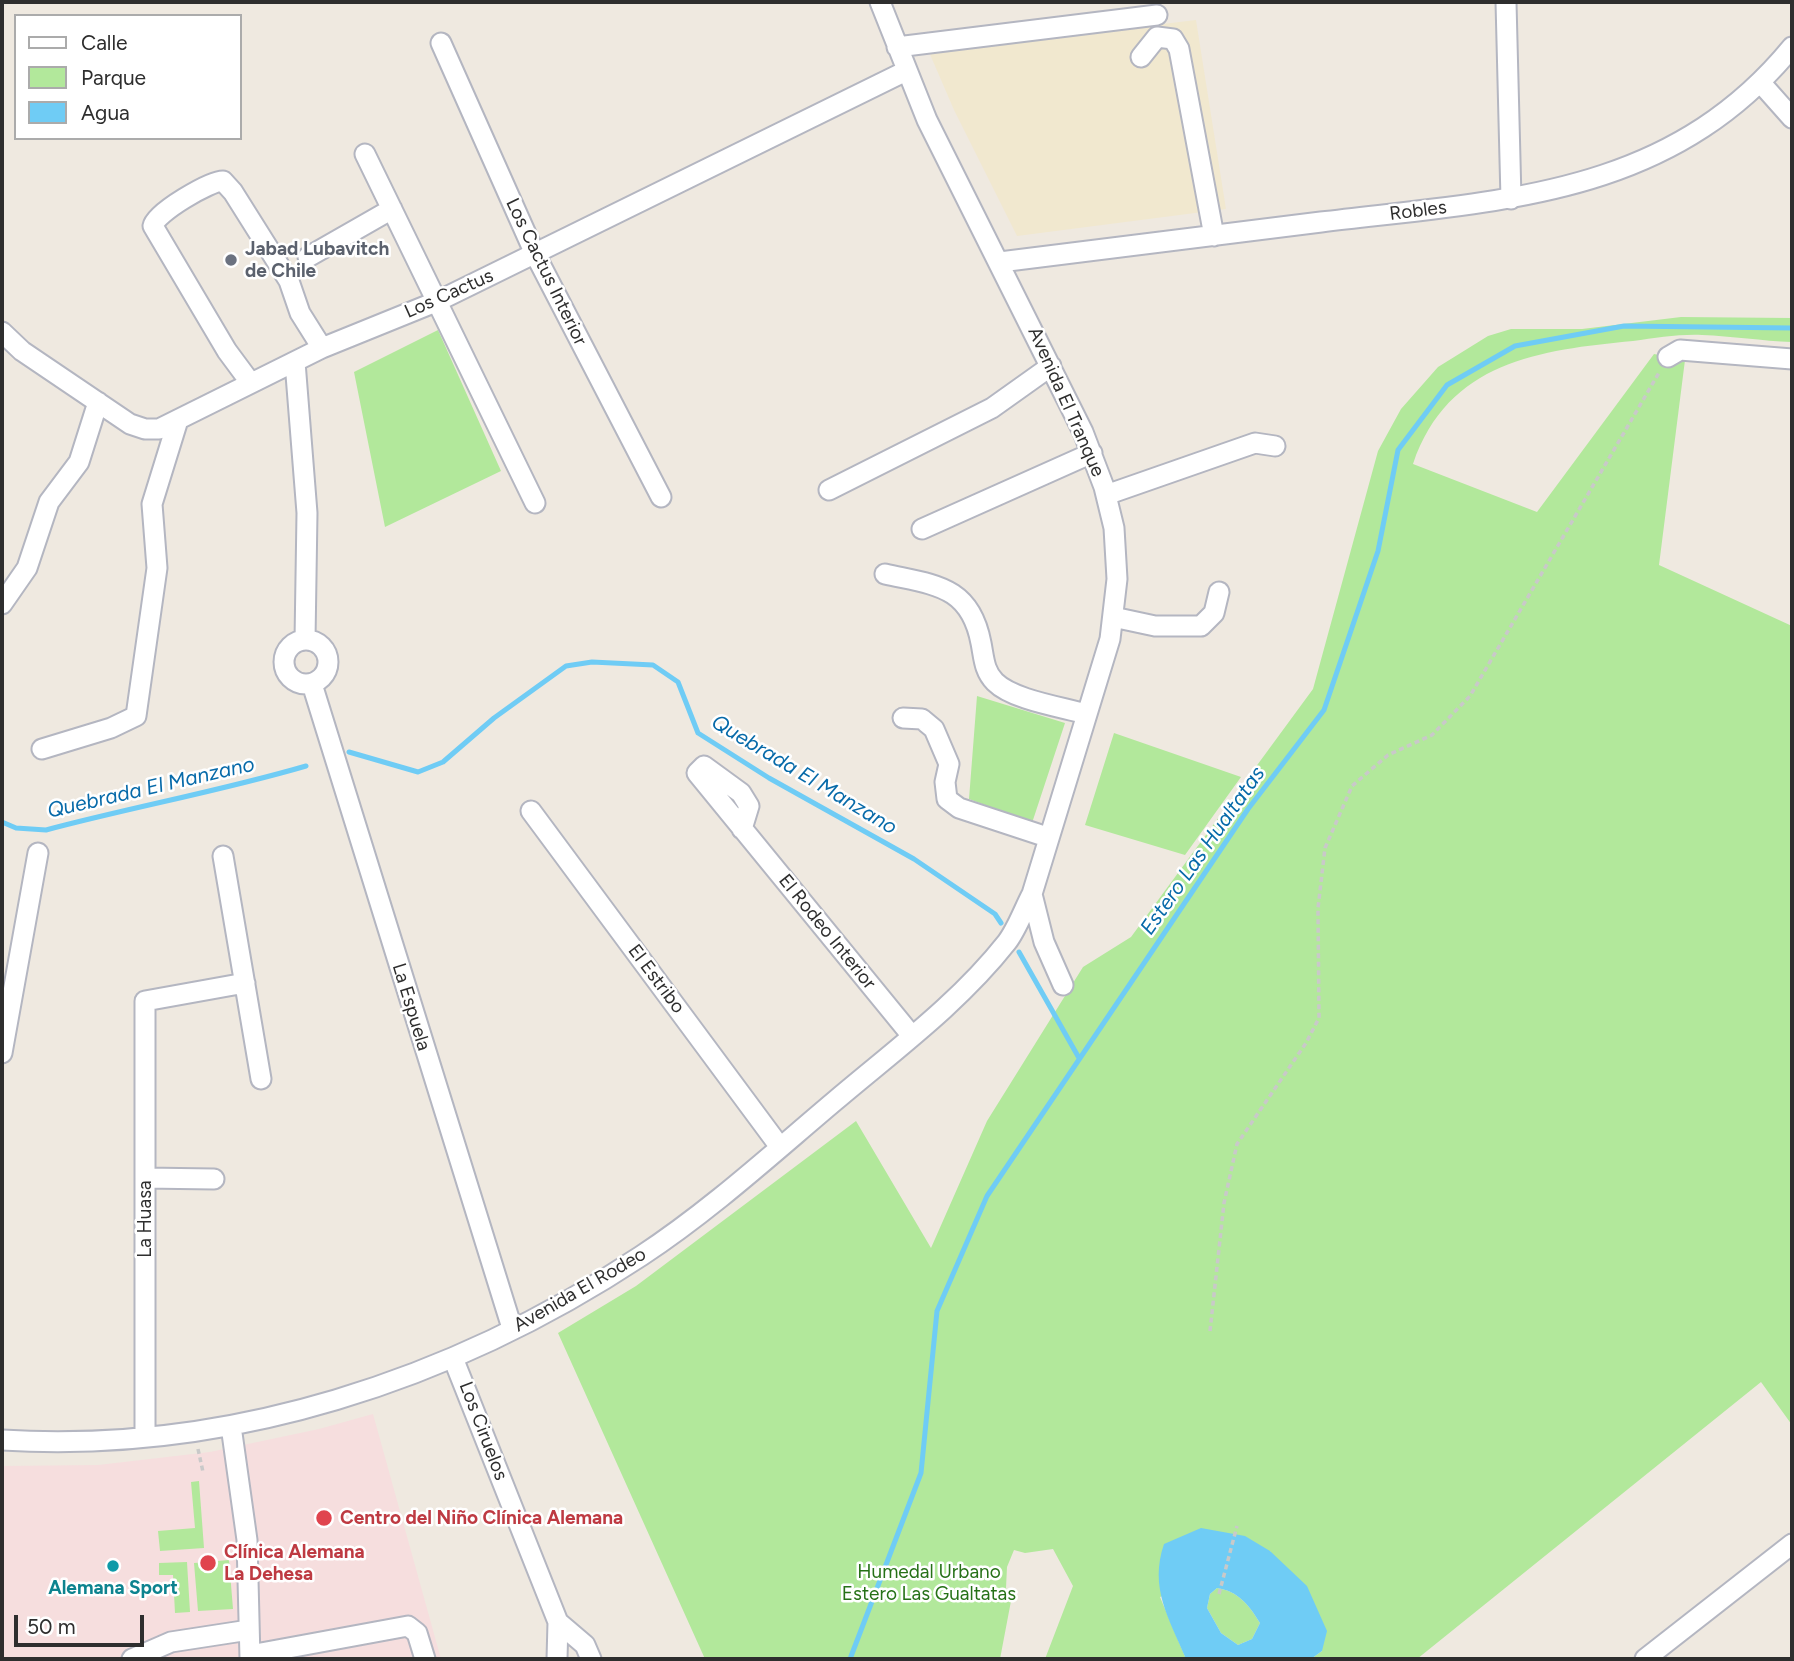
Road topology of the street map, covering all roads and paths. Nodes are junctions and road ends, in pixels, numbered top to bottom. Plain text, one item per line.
1 (880, 2) edge
2 (1506, 2) edge
3 (1157, 15) dead end
4 (441, 43) dead end
5 (897, 47) junction
6 (1792, 47) edge
7 (1141, 57) dead end
8 (906, 71) junction
9 (1760, 82) junction
10 (1792, 118) edge
11 (365, 154) dead end
12 (1511, 199) junction
13 (392, 209) junction
14 (1214, 236) junction
15 (535, 254) junction
16 (308, 257) dead end
17 (1000, 262) junction
18 (438, 301) junction
19 (2, 332) edge
20 (321, 348) junction
21 (1668, 357) joint
22 (1792, 359) edge
23 (295, 362) junction
24 (1051, 366) junction
25 (250, 382) junction
26 (98, 402) junction
27 (178, 420) junction
28 (1275, 446) dead end
29 (1092, 453) junction
30 (830, 489) dead end
31 (1107, 495) junction
32 (661, 497) dead end
33 (535, 503) dead end
34 (922, 529) dead end
35 (885, 575) dead end
36 (1219, 592) dead end
37 (2, 604) edge
38 (1113, 617) junction
39 (305, 640) junction
40 (312, 684) junction
41 (1086, 714) junction
42 (903, 718) dead end
43 (42, 749) dead end
44 (531, 811) dead end
45 (742, 829) dead end
46 (1048, 837) junction
47 (38, 853) dead end
48 (223, 856) dead end
49 (1032, 894) junction
50 (245, 983) junction
51 (1063, 985) dead end
52 (912, 1036) junction
53 (2, 1053) edge
54 (261, 1079) dead end
55 (780, 1147) junction
56 (145, 1178) junction
57 (214, 1179) dead end
58 (512, 1328) junction
59 (1210, 1331) dead end
60 (453, 1358) junction
61 (231, 1426) junction
62 (145, 1437) junction
63 (2, 1440) edge
64 (198, 1449) dead end
65 (203, 1472) dead end
66 (1237, 1526) dead end
67 (1792, 1544) edge
68 (1219, 1594) dead end
69 (558, 1622) junction
70 (249, 1630) junction
71 (250, 1657) edge
72 (132, 1659) edge
73 (425, 1659) edge
74 (557, 1659) edge
75 (591, 1659) edge
76 (1645, 1659) edge

1 - 5 street, Avenida El Tranque
2 - 12 street
3 - 5 street
4 - 15 street, Los Cactus Interior
5 - 8 street, Avenida El Tranque
6 - 9 street, Robles
7 - 14 street
8 - 15 street, Los Cactus
8 - 17 street, Avenida El Tranque
9 - 10 street
9 - 12 street, Robles
11 - 13 street
12 - 14 street, Robles
13 - 16 street
13 - 18 street
14 - 17 street, Robles
15 - 18 street, Los Cactus
15 - 32 street, Los Cactus Interior
17 - 24 street, Avenida El Tranque
18 - 20 street, Los Cactus
18 - 33 street
19 - 26 street, Los Cactus
20 - 23 street, Los Cactus
20 - 25 street
21 - 22 street
21 - 59 path
23 - 25 street, Los Cactus
23 - 39 street
24 - 29 street, Avenida El Tranque
24 - 30 street
25 - 27 street, Los Cactus
26 - 27 street, Los Cactus
26 - 37 street
27 - 43 street
28 - 31 street
29 - 31 street, Avenida El Tranque
29 - 34 street
31 - 38 street, Avenida El Tranque
35 - 41 street
36 - 38 street
38 - 41 street, Avenida El Tranque
39 - 40 street
39 - 40 street
40 - 58 street, La Espuela
41 - 46 street, Avenida El Tranque
42 - 46 street
44 - 55 street, El Estribo
45 - 52 street, El Rodeo Interior
46 - 49 street, Avenida El Tranque
47 - 53 street
48 - 50 street
49 - 51 street, Avenida El Tranque
49 - 52 street, Avenida El Rodeo
50 - 54 street
50 - 56 street, La Huasa
52 - 55 street, Avenida El Rodeo
55 - 58 street, Avenida El Rodeo
56 - 57 street
56 - 62 street, La Huasa
58 - 60 street, Avenida El Rodeo
60 - 61 street, Avenida El Rodeo
60 - 69 street, Los Ciruelos
61 - 62 street, Avenida El Rodeo
61 - 70 street
62 - 63 street, Avenida El Rodeo
64 - 65 path
66 - 68 path
67 - 76 street
69 - 74 street, Los Ciruelos
69 - 75 street, Los Ciruelos
70 - 71 street
70 - 72 street
71 - 73 street

